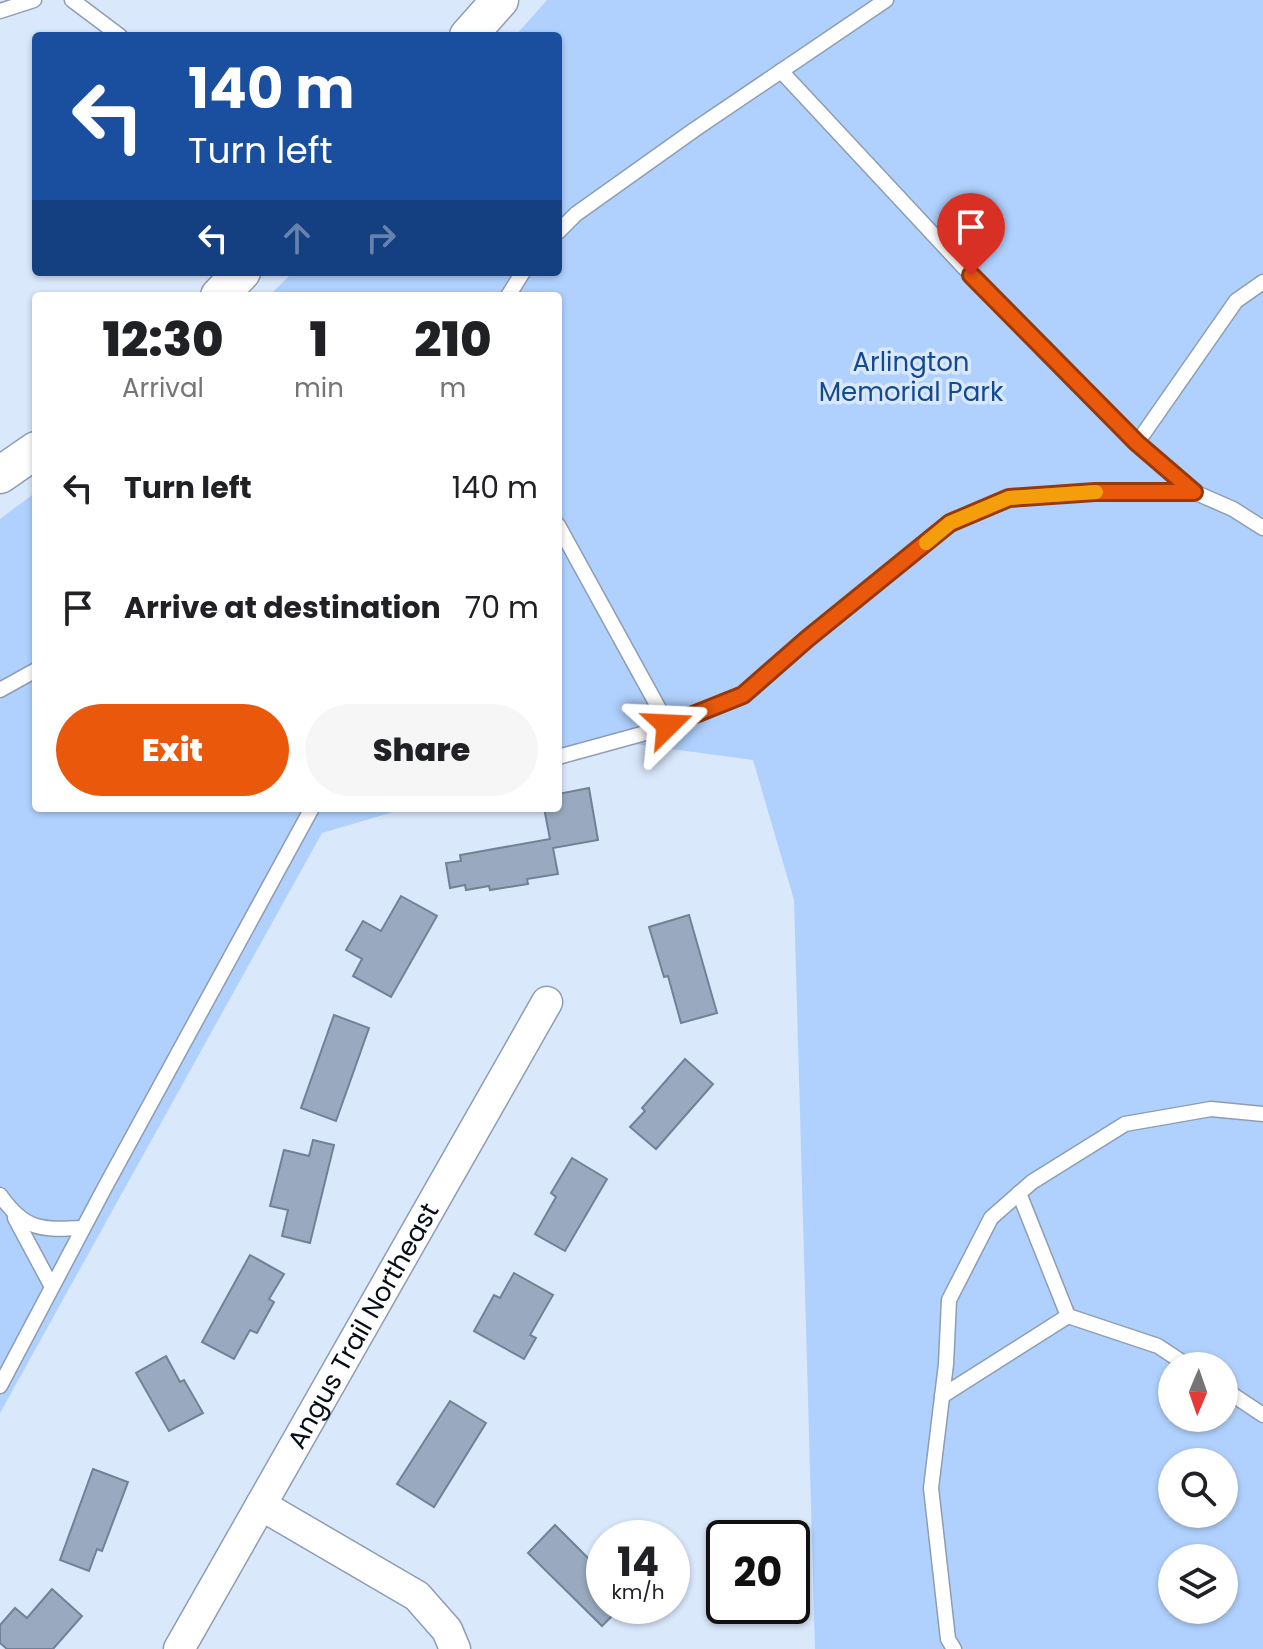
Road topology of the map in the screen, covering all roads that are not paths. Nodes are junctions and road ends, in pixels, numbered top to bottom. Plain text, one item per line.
1 (34, 0) edge
2 (72, 0) edge
3 (500, 0) edge
4 (886, 0) edge
5 (0, 11) edge
6 (115, 32) edge
7 (472, 32) edge
8 (781, 71) junction
9 (562, 228) edge
10 (238, 276) edge
11 (1263, 282) edge
12 (223, 292) edge
13 (1137, 443) junction
14 (32, 453) edge
15 (0, 475) edge
16 (1194, 492) junction
17 (1263, 528) edge
18 (562, 532) edge
19 (32, 672) edge
20 (0, 690) edge
21 (668, 725) junction
22 (562, 756) edge
23 (310, 812) edge
24 (547, 1002) dead end
25 (1263, 1114) edge
26 (1019, 1193) junction
27 (0, 1195) edge
28 (11, 1211) junction
29 (83, 1228) junction
30 (52, 1287) junction
31 (1068, 1316) junction
32 (1167, 1352) edge
33 (0, 1386) edge
34 (942, 1396) junction
35 (1238, 1398) edge
36 (1263, 1415) edge
37 (261, 1505) junction
38 (179, 1649) edge
39 (455, 1649) edge
40 (954, 1649) edge

1 - 5 lane
2 - 6 lane
3 - 7 street
4 - 8 lane
8 - 9 lane
8 - 13 lane
10 - 12 street
11 - 13 lane
13 - 16 lane
14 - 15 street
16 - 17 lane
16 - 21 lane
18 - 21 lane
19 - 20 lane
21 - 22 lane
23 - 29 lane
24 - 37 street, Angus Trail Northeast
25 - 26 lane
26 - 31 lane
26 - 34 lane
27 - 28 lane
28 - 29 lane
28 - 30 lane
29 - 30 lane
30 - 33 lane
31 - 32 lane
31 - 34 lane
34 - 40 lane
35 - 36 lane
37 - 38 street, Angus Trail Northeast
37 - 39 street

